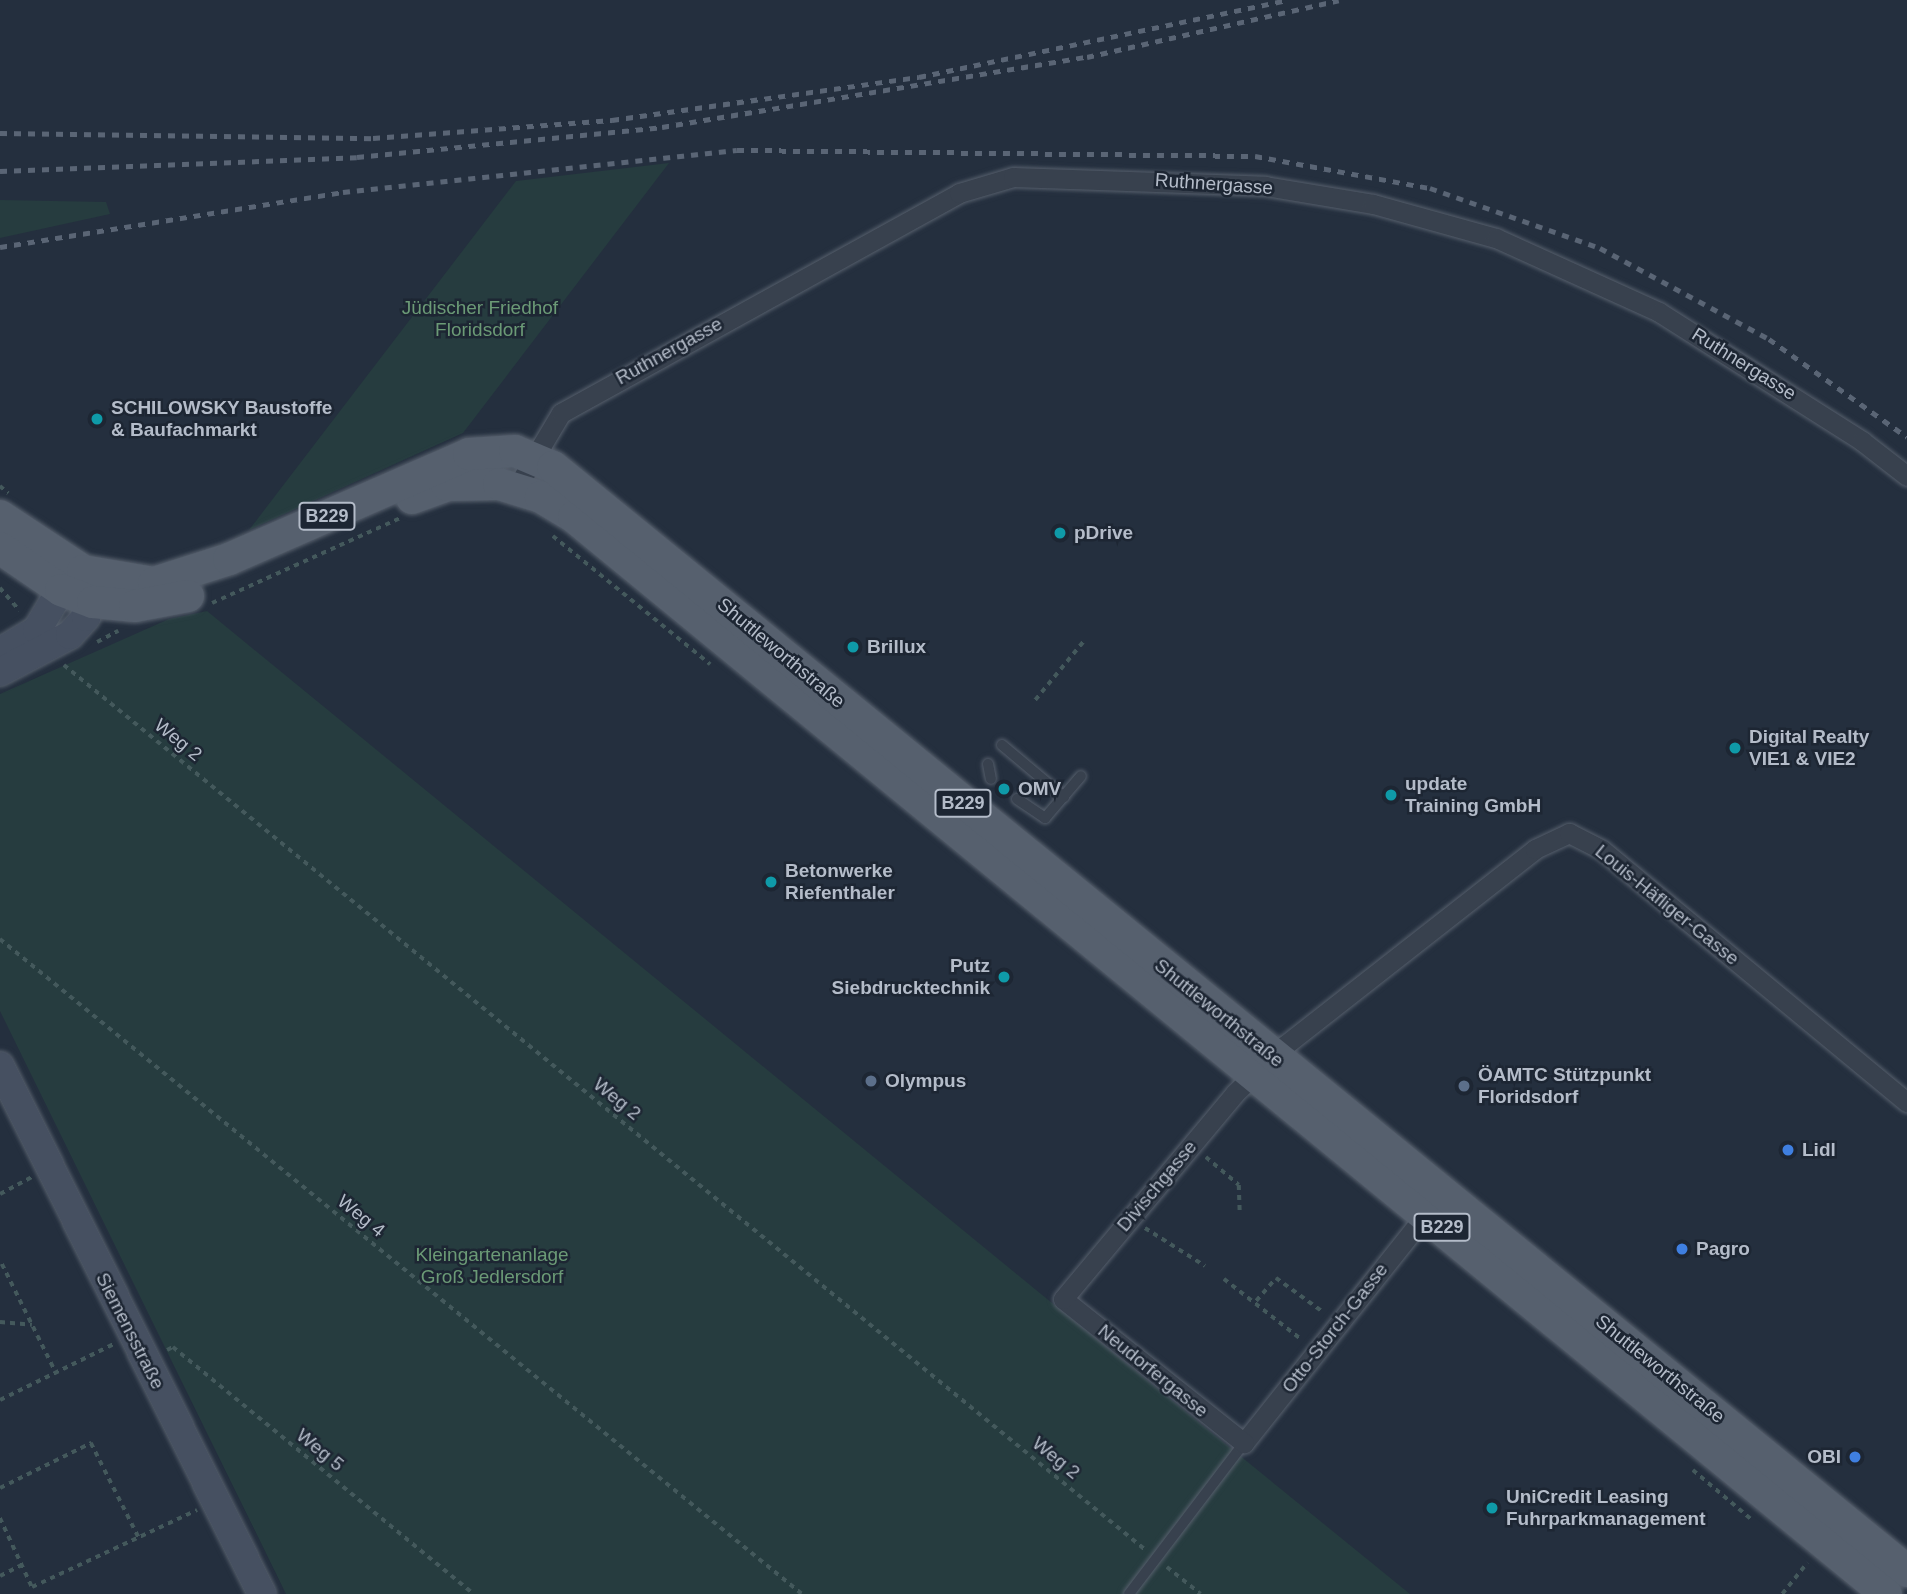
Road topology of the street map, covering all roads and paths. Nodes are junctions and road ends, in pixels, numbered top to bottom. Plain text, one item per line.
1 (531, 456) junction
2 (1907, 476) edge
3 (517, 488) junction
4 (0, 516) edge
5 (405, 516) dead end
6 (546, 530) dead end
7 (0, 548) edge
8 (82, 584) junction
9 (0, 588) edge
10 (20, 605) dead end
11 (201, 608) dead end
12 (127, 627) dead end
13 (1083, 642) dead end
14 (90, 646) dead end
15 (0, 652) edge
16 (59, 661) dead end
17 (716, 669) dead end
18 (0, 672) edge
19 (1035, 699) dead end
20 (1002, 745) dead end
21 (988, 764) dead end
22 (1081, 776) dead end
23 (991, 779) dead end
24 (1064, 797) junction
25 (1017, 799) dead end
26 (0, 939) edge
27 (0, 1066) edge
28 (1263, 1066) junction
29 (1907, 1102) edge
30 (1192, 1145) junction
31 (48, 1168) junction
32 (0, 1194) edge
33 (1240, 1213) dead end
34 (1426, 1214) junction
35 (1131, 1217) junction
36 (2, 1264) dead end
37 (1205, 1266) dead end
38 (1224, 1279) dead end
39 (1063, 1299) joint
40 (1256, 1301) junction
41 (0, 1322) edge
42 (1339, 1323) junction
43 (32, 1325) junction
44 (132, 1335) junction
45 (1316, 1353) junction
46 (145, 1362) junction
47 (56, 1373) junction
48 (0, 1400) edge
49 (1244, 1443) junction
50 (1690, 1468) dead end
51 (1760, 1470) junction
52 (0, 1488) edge
53 (214, 1502) junction
54 (0, 1518) edge
55 (1754, 1521) dead end
56 (139, 1538) junction
57 (1797, 1555) dead end
58 (1157, 1559) junction
59 (1807, 1563) junction
60 (22, 1565) junction
61 (1817, 1571) dead end
62 (1907, 1571) edge
63 (0, 1576) edge
64 (262, 1594) edge
65 (474, 1594) edge
66 (802, 1594) edge
67 (1129, 1594) edge
68 (1201, 1594) edge
69 (1782, 1594) edge
70 (1886, 1594) edge

1 - 2 street, Ruthnergasse
1 - 3 street, Ruthnergasse
1 - 8 main road, B229
1 - 28 main road, Shuttleworthstraße / B229
3 - 8 main road, B229
3 - 28 main road, Shuttleworthstraße / B229
4 - 8 main road, B229
5 - 11 path
6 - 17 path
7 - 8 main road, B229
8 - 15 main road
8 - 18 main road
9 - 10 path
12 - 14 path
13 - 19 path
16 - 58 path, Weg 2
20 - 24 lane
21 - 23 lane
22 - 24 lane
24 - 25 lane
26 - 66 path, Weg 4
27 - 31 main road, Siemensstraße
28 - 29 street, Louis-Häfliger-Gasse
28 - 30 street, Divischgasse
28 - 34 main road, Shuttleworthstraße / B229
28 - 51 main road, Shuttleworthstraße / B229
30 - 33 path
30 - 35 street, Divischgasse
31 - 32 path
31 - 44 main road, Siemensstraße
34 - 42 street, Otto-Storch-Gasse
34 - 51 main road, Shuttleworthstraße / B229
35 - 37 path
35 - 39 street, Divischgasse
36 - 43 path
38 - 40 path
39 - 49 street, Neudorfergasse
40 - 42 path
40 - 45 path
41 - 43 path
42 - 45 street, Otto-Storch-Gasse
43 - 47 path
44 - 46 main road, Siemensstraße
44 - 47 path
45 - 49 street, Otto-Storch-Gasse
46 - 53 main road, Siemensstraße
46 - 65 path, Weg 5
47 - 48 path
49 - 58 lane
50 - 55 path
51 - 62 main road, Shuttleworthstraße / B229
51 - 70 main road, Shuttleworthstraße / B229
52 - 56 path
53 - 56 path
53 - 64 main road, Siemensstraße
54 - 60 path
56 - 60 path
57 - 59 path
58 - 67 lane
58 - 68 path, Weg 2
59 - 61 path
59 - 69 path
60 - 63 path

